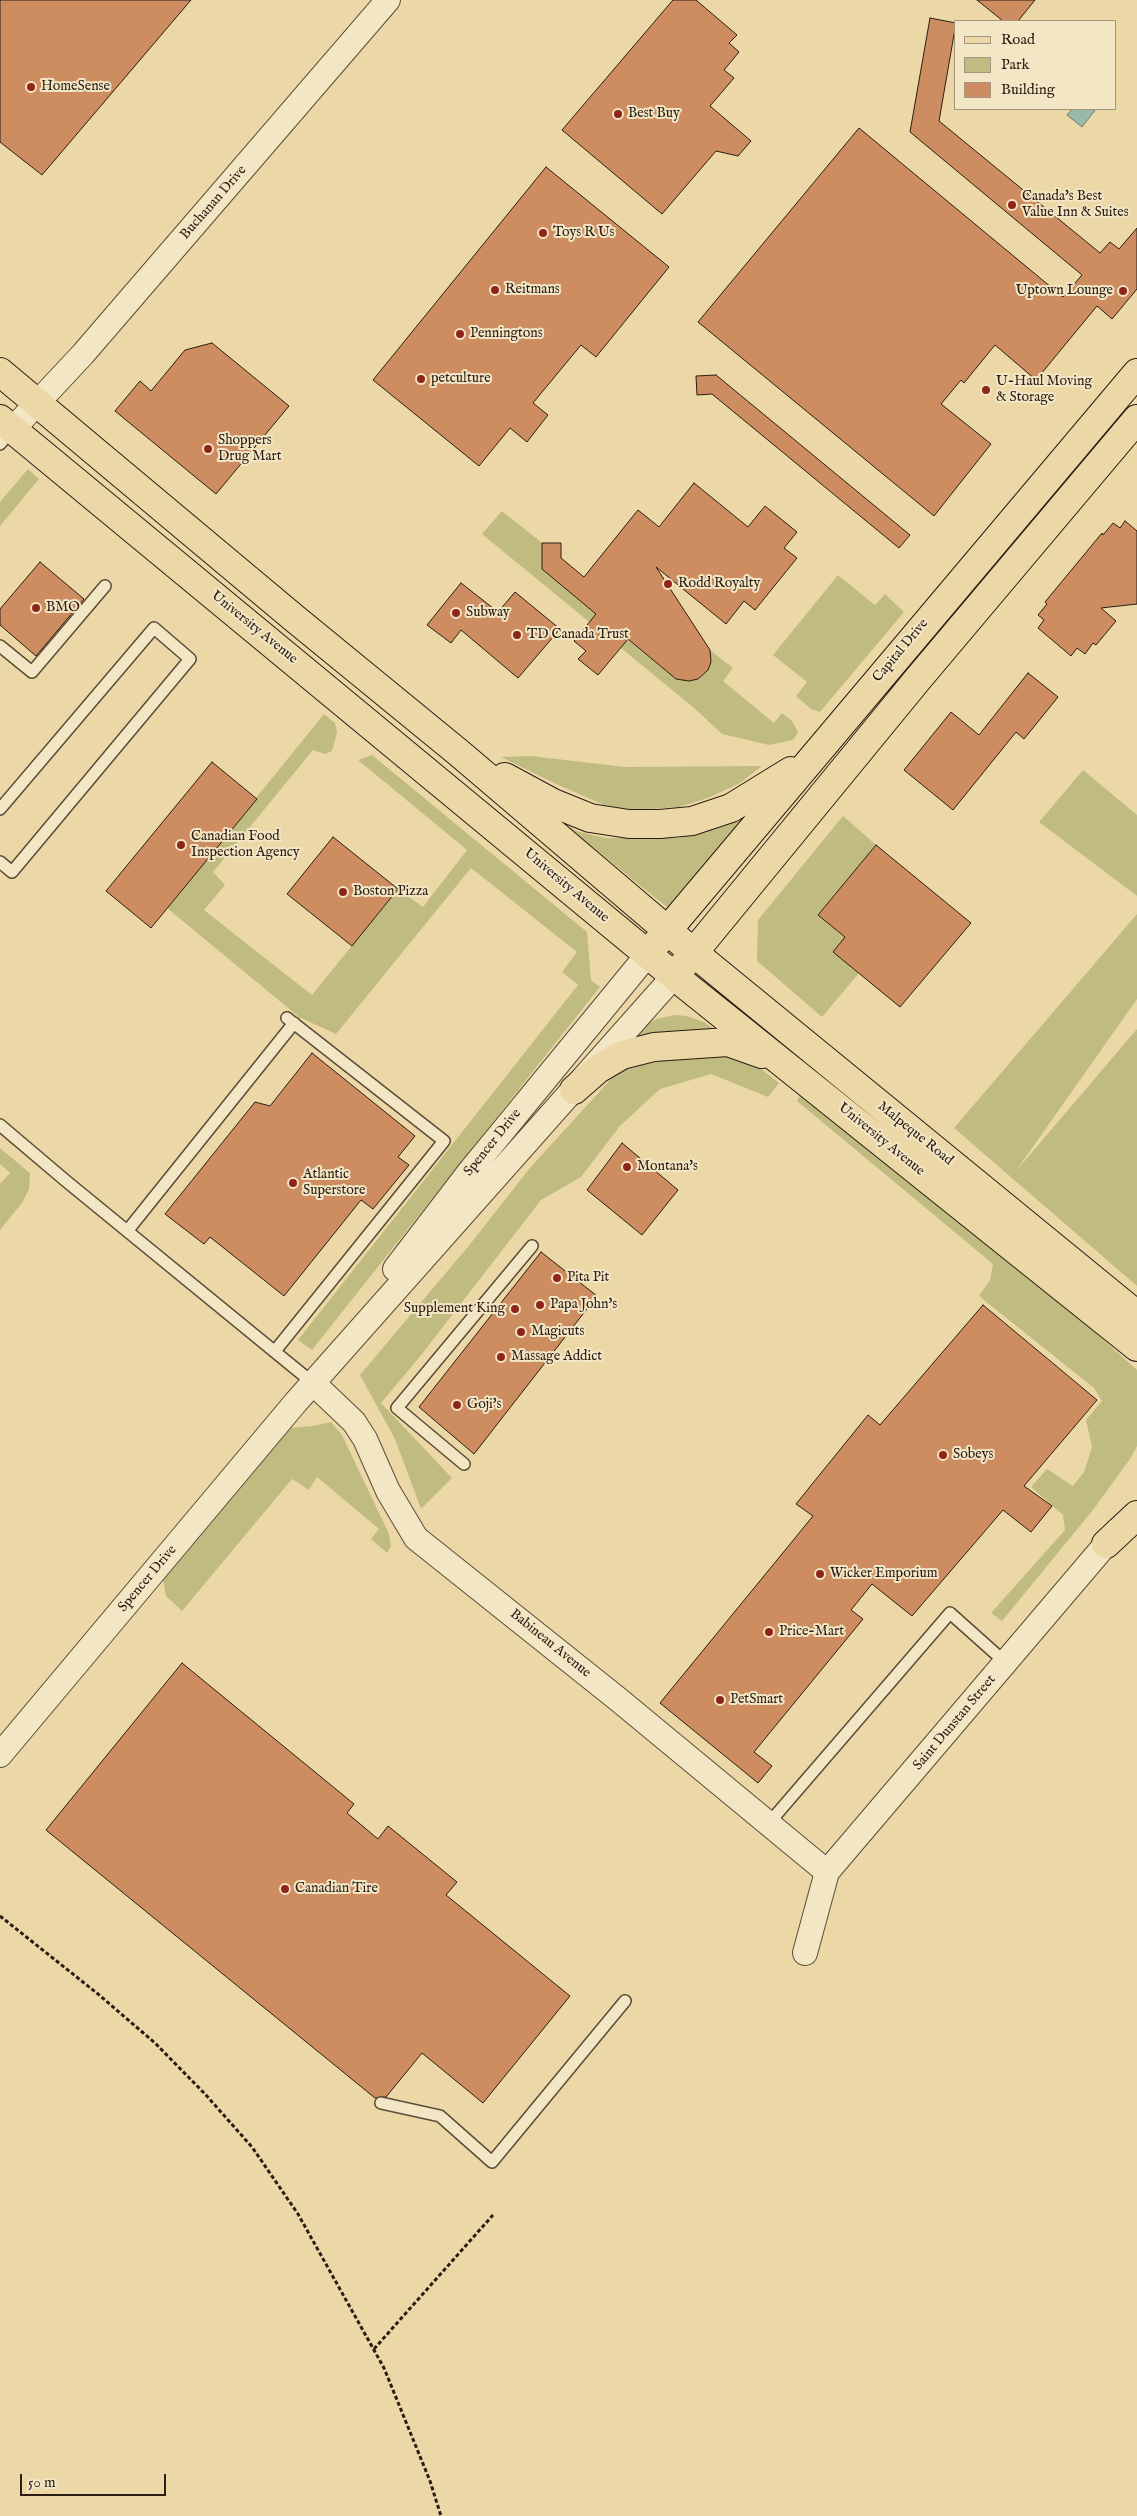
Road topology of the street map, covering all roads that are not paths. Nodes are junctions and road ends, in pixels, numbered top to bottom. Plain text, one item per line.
1 (388, 0) edge
2 (0, 372) edge
3 (1137, 373) edge
4 (37, 404) junction
5 (1137, 419) edge
6 (4, 431) edge
7 (105, 586) dead end
8 (0, 646) edge
9 (459, 753) junction
10 (812, 758) junction
11 (0, 809) edge
12 (0, 862) edge
13 (667, 931) junction
14 (694, 953) junction
15 (648, 954) junction
16 (674, 976) junction
17 (574, 1090) junction
18 (835, 1103) junction
19 (0, 1124) edge
20 (128, 1230) junction
21 (532, 1246) dead end
22 (1137, 1315) edge
23 (1137, 1347) edge
24 (275, 1351) junction
25 (330, 1363) junction
26 (313, 1383) junction
27 (464, 1464) dead end
28 (1137, 1508) edge
29 (1137, 1515) edge
30 (1106, 1544) junction
31 (1006, 1662) junction
32 (0, 1755) edge
33 (769, 1823) junction
34 (827, 1872) junction
35 (805, 1953) dead end
36 (625, 2001) dead end
37 (381, 2103) dead end

1 - 4 street, Buchanan Drive
2 - 4 main road
3 - 10 main road, Capital Drive
4 - 6 street, Buchanan Drive
4 - 9 main road
5 - 14 main road
6 - 15 main road, University Avenue
7 - 8 lane
9 - 10 main road
9 - 13 main road
10 - 13 main road, Capital Drive
11 - 12 lane
13 - 14 main road
13 - 15 main road, Spencer Drive
14 - 16 main road
14 - 22 main road, Malpeque Road
15 - 16 main road, University Avenue
15 - 25 street, Spencer Drive
16 - 17 street, Spencer Drive
16 - 18 main road, University Avenue
17 - 18 main road
17 - 25 street, Spencer Drive
18 - 23 main road, University Avenue
19 - 20 lane
20 - 24 lane
20 - 24 lane
21 - 27 lane
24 - 26 lane
25 - 26 street, Spencer Drive
26 - 32 street, Spencer Drive
26 - 33 street, Babineau Avenue
28 - 30 street, Saint Dunstan Street
29 - 30 main road
30 - 31 street, Saint Dunstan Street
31 - 33 lane
31 - 34 street, Saint Dunstan Street
33 - 34 street, Babineau Avenue
34 - 35 street, Saint Dunstan Street
36 - 37 lane

